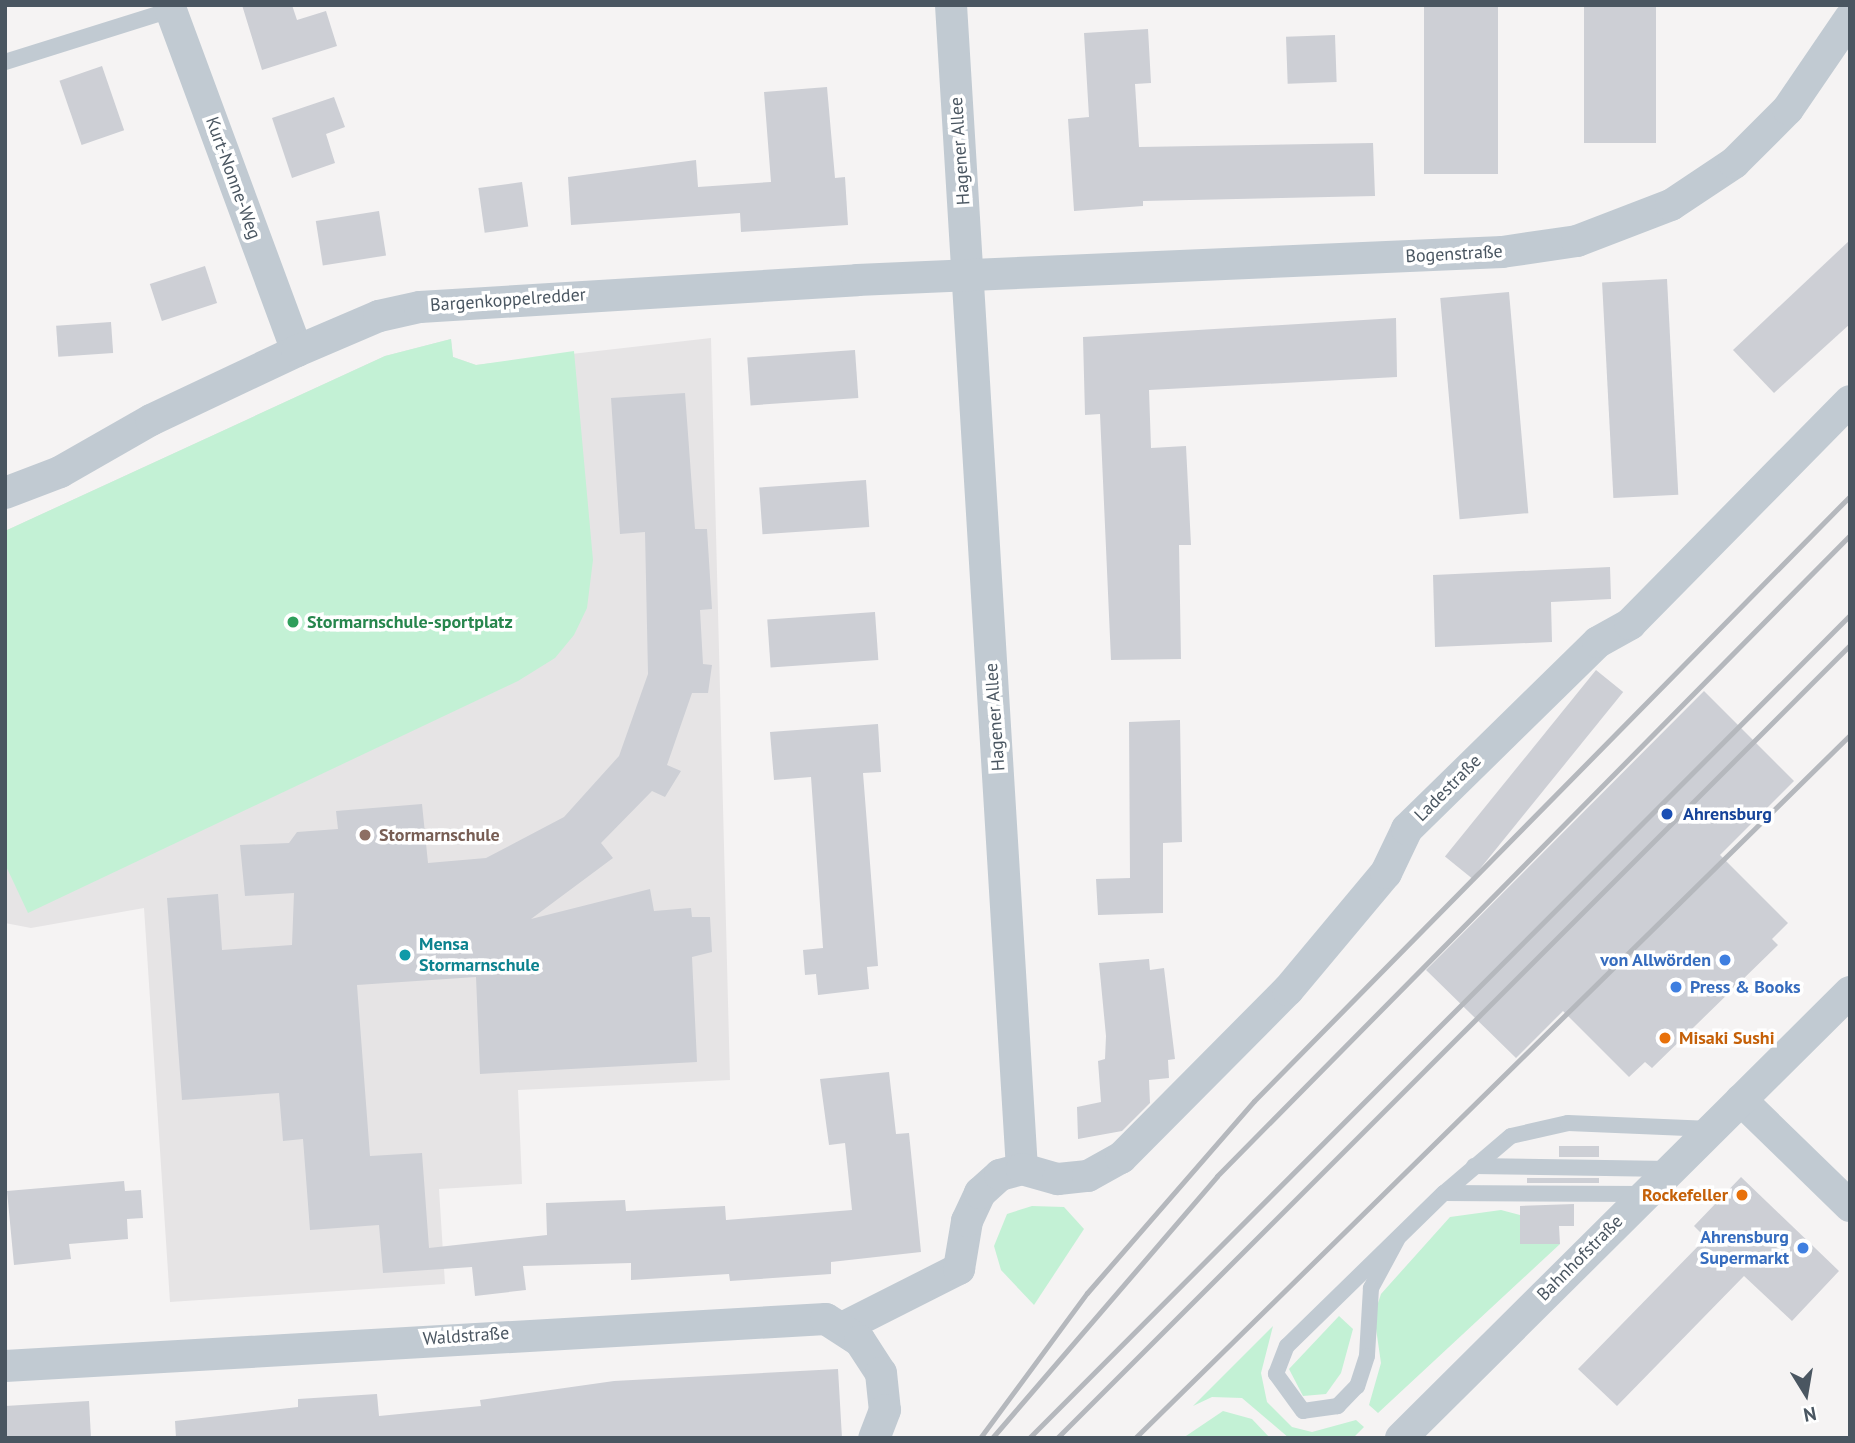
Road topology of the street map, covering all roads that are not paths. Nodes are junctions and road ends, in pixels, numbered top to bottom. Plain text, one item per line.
1 (951, 5) edge
2 (170, 8) edge
3 (1850, 18) edge
4 (5, 62) edge
5 (968, 277) junction
6 (297, 351) junction
7 (1850, 401) edge
8 (5, 493) edge
9 (1850, 992) edge
10 (1741, 1100) junction
11 (1712, 1129) junction
12 (1474, 1166) junction
13 (1022, 1169) junction
14 (1670, 1169) junction
15 (1444, 1194) junction
16 (1644, 1194) junction
17 (1850, 1206) edge
18 (1397, 1240) junction
19 (844, 1327) junction
20 (5, 1366) edge
21 (874, 1438) edge
22 (1401, 1438) edge

1 - 5 street, Hagener Allee
2 - 4 lane
2 - 6 street, Kurt-Nonne-Weg
3 - 5 street, Bogenstraße
5 - 6 street, Bargenkoppelredder
5 - 13 street, Hagener Allee
6 - 8 street, Bargenkoppelredder
7 - 13 street, Ladestraße
9 - 10 street, Bahnhofstraße
10 - 11 street, Bahnhofstraße
10 - 17 street
11 - 12 lane
11 - 14 street, Bahnhofstraße
12 - 14 lane
12 - 15 lane
13 - 19 street
14 - 16 street, Bahnhofstraße
15 - 16 lane
15 - 18 lane
16 - 22 street, Bahnhofstraße
18 - 18 lane
19 - 20 street, Waldstraße
19 - 21 street

